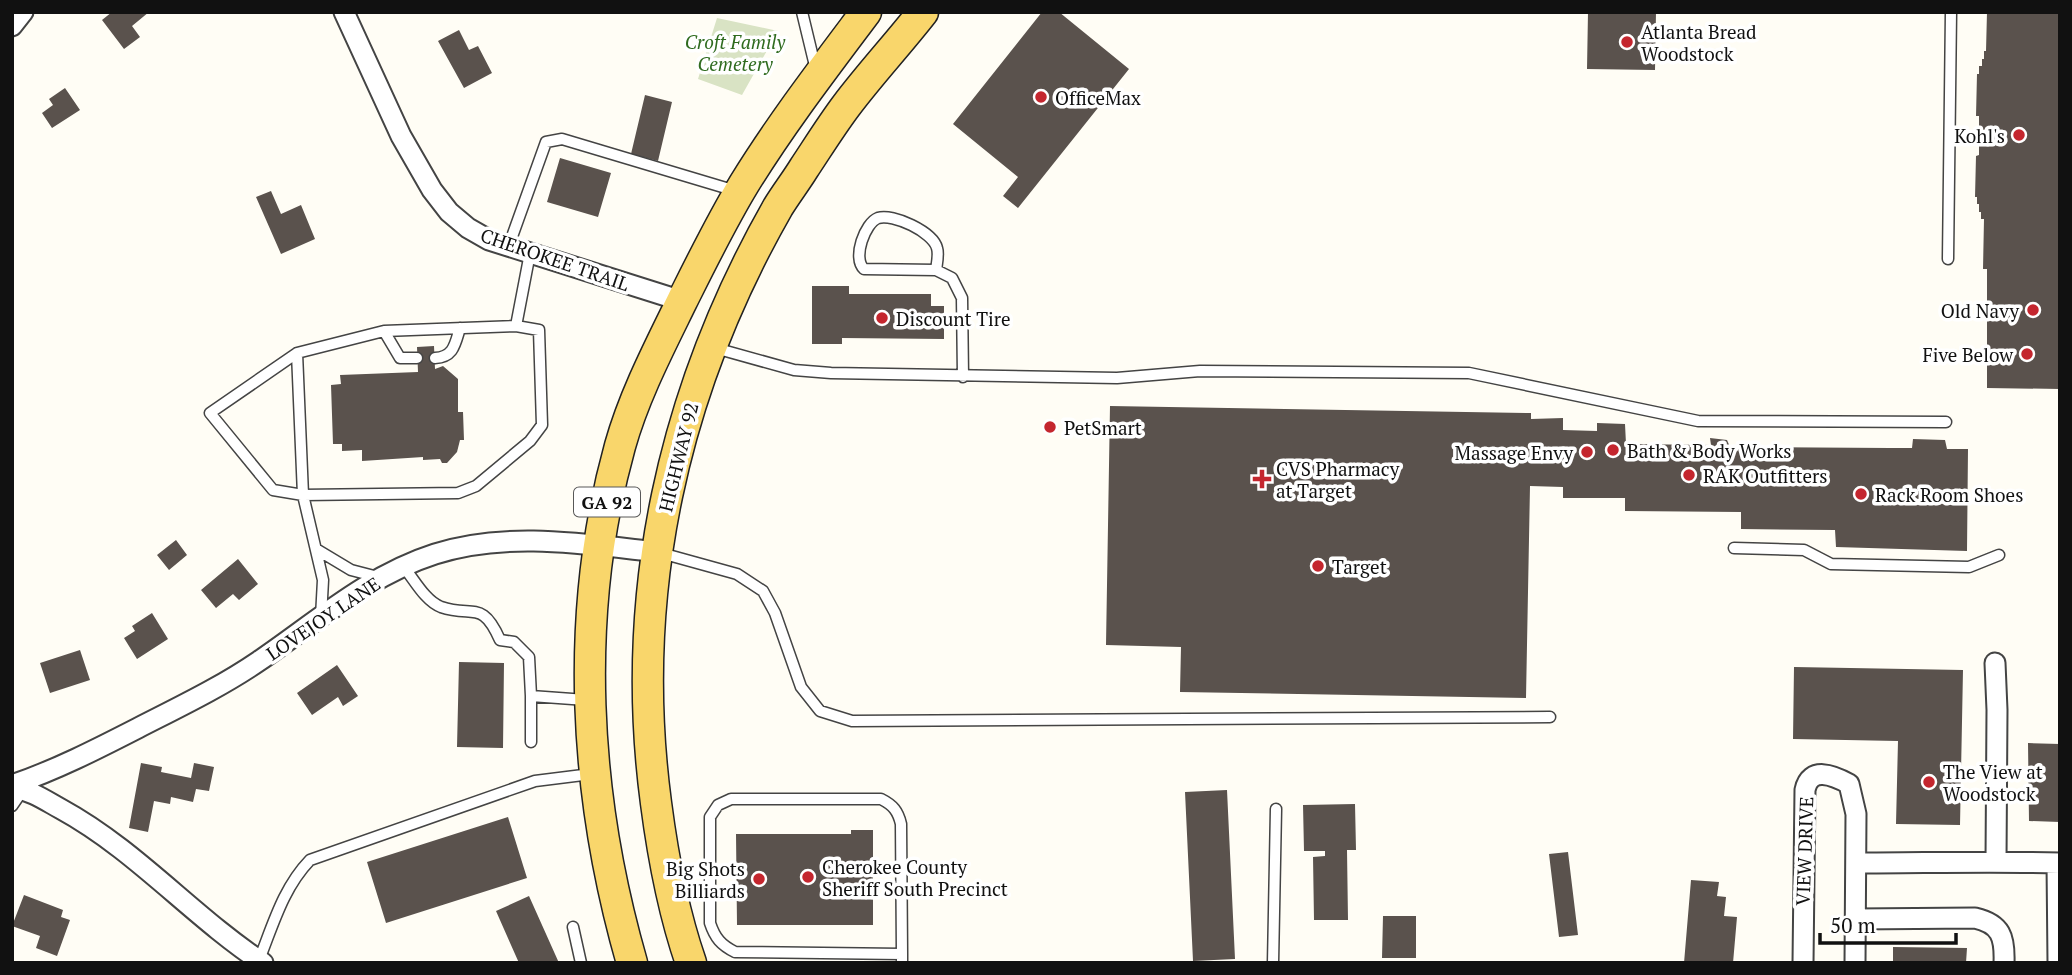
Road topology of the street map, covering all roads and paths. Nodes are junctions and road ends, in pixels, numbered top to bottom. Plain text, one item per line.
1 (23, 12) edge
2 (344, 12) edge
3 (802, 12) edge
4 (866, 12) edge
5 (923, 12) edge
6 (1951, 12) edge
7 (12, 26) edge
8 (818, 76) junction
9 (739, 192) junction
10 (509, 246) junction
11 (530, 252) junction
12 (1948, 259) dead end
13 (936, 270) junction
14 (682, 301) junction
15 (516, 326) junction
16 (460, 328) junction
17 (384, 331) junction
18 (711, 347) junction
19 (297, 353) junction
20 (417, 358) dead end
21 (435, 358) dead end
22 (963, 377) junction
23 (1946, 422) dead end
24 (303, 495) junction
25 (599, 545) junction
26 (1734, 548) dead end
27 (316, 549) junction
28 (657, 552) junction
29 (1999, 555) dead end
30 (403, 566) junction
31 (381, 578) junction
32 (321, 617) junction
33 (1995, 663) dead end
34 (531, 696) junction
35 (590, 700) junction
36 (1550, 717) dead end
37 (531, 742) dead end
38 (594, 774) junction
39 (16, 787) edge
40 (12, 806) edge
41 (1276, 809) dead end
42 (1996, 861) junction
43 (1856, 863) junction
44 (2059, 863) edge
45 (1856, 919) junction
46 (573, 927) dead end
47 (902, 959) edge
48 (261, 961) edge
49 (581, 963) edge
50 (632, 963) edge
51 (691, 963) edge
52 (1273, 963) edge
53 (1803, 963) edge
54 (1855, 963) edge
55 (2004, 963) edge
56 (2058, 963) edge

1 - 7 street
2 - 10 street, CHEROKEE TRAIL
3 - 8 lane
4 - 8 main road, GA 92
5 - 18 main road, HIGHWAY 92 / GA 92
6 - 12 lane
8 - 9 main road, GA 92
9 - 10 lane
9 - 14 main road, GA 92
10 - 11 street, CHEROKEE TRAIL
11 - 14 street, CHEROKEE TRAIL
11 - 15 lane
13 - 13 lane
13 - 22 lane
14 - 25 main road, GA 92
15 - 16 lane
15 - 24 lane
16 - 17 lane
16 - 21 lane
17 - 19 lane
17 - 20 lane
18 - 22 lane
18 - 28 main road, HIGHWAY 92 / GA 92
19 - 24 lane
19 - 24 lane
22 - 23 lane
24 - 27 lane
25 - 28 street, LOVEJOY LANE
25 - 30 street, LOVEJOY LANE
25 - 35 main road, GA 92
26 - 29 lane
27 - 31 lane
27 - 32 lane
28 - 36 lane
28 - 51 main road, HIGHWAY 92 / GA 92
30 - 31 street, LOVEJOY LANE
30 - 34 lane
31 - 32 street, LOVEJOY LANE
32 - 39 street, LOVEJOY LANE
33 - 42 street
34 - 35 lane
34 - 37 lane
35 - 38 main road, GA 92
38 - 48 lane
38 - 50 main road, GA 92
39 - 40 lane
39 - 48 street
41 - 52 lane
42 - 43 street
42 - 44 street
43 - 45 street, VIEW DRIVE
43 - 53 street, VIEW DRIVE
44 - 56 street
45 - 54 street, VIEW DRIVE
45 - 55 street
46 - 49 lane
47 - 47 lane

